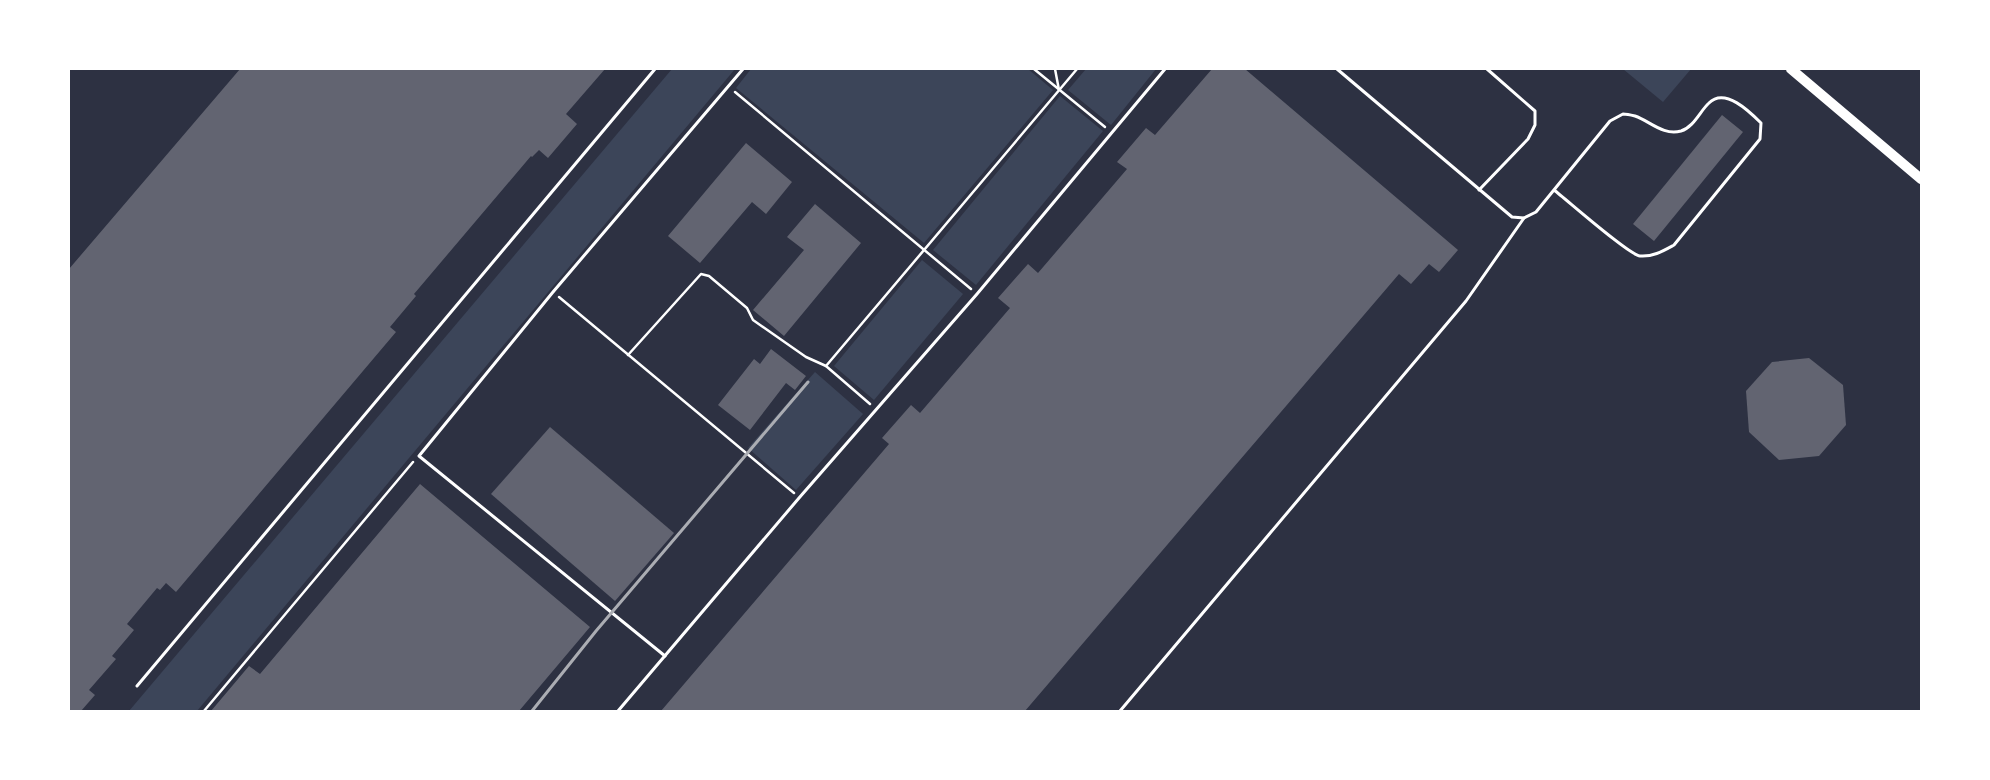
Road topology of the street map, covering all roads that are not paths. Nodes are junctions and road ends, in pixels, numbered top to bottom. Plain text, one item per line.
1 (655, 69) edge
2 (743, 69) edge
3 (1164, 69) edge
4 (1337, 69) edge
5 (1487, 69) edge
6 (1791, 69) edge
7 (1921, 179) edge
8 (1479, 190) junction
9 (1554, 190) junction
10 (1524, 218) junction
11 (665, 656) junction
12 (137, 686) dead end
13 (618, 711) edge
14 (1120, 711) edge

1 - 12 lane
2 - 11 lane
3 - 11 lane
4 - 8 lane
5 - 8 lane
6 - 7 main road
8 - 10 lane
9 - 9 lane
9 - 10 lane
10 - 14 lane
11 - 13 lane

